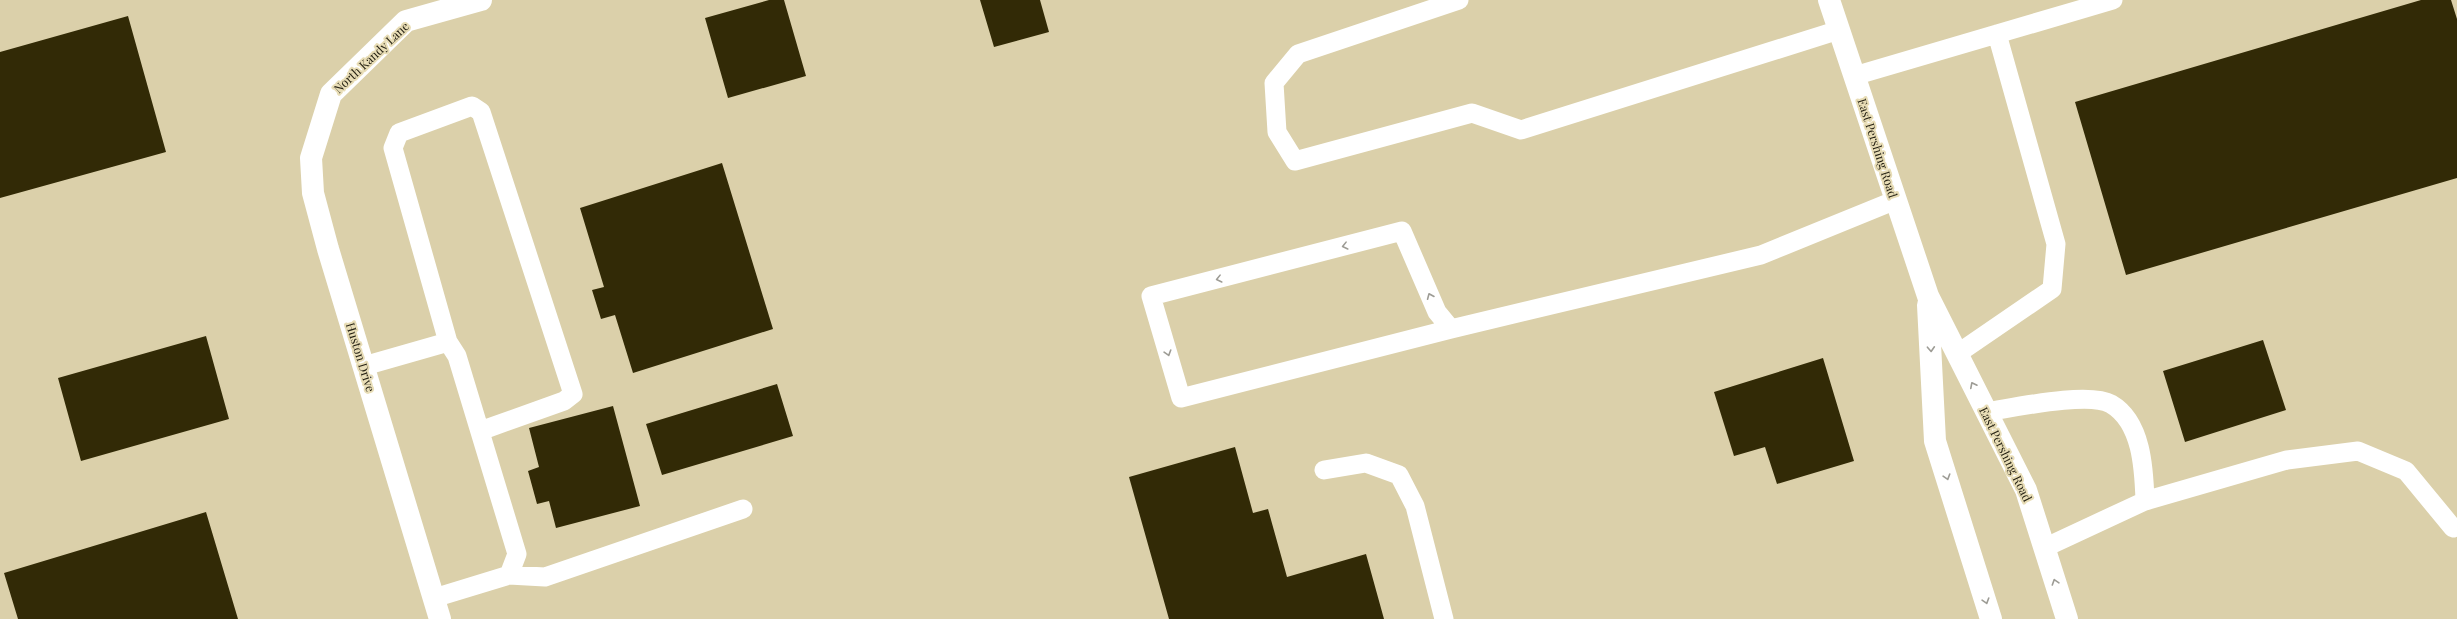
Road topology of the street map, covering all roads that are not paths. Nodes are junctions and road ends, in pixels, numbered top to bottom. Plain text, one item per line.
1 (481, 0) edge
2 (1459, 0) edge
3 (1829, 0) edge
4 (2113, 0) edge
5 (1839, 30) junction
6 (1998, 34) junction
7 (1854, 76) junction
8 (331, 94) joint
9 (1896, 200) junction
10 (1928, 296) junction
11 (1451, 328) junction
12 (448, 342) junction
13 (1957, 354) junction
14 (364, 366) junction
15 (1986, 412) junction
16 (480, 432) junction
17 (1324, 470) dead end
18 (2145, 500) junction
19 (743, 509) dead end
20 (2453, 528) dead end
21 (2044, 548) junction
22 (509, 575) junction
23 (434, 598) junction
24 (440, 619) edge
25 (1444, 619) edge
26 (1991, 619) edge
27 (2068, 619) edge

1 - 8 main road, North Kandy Lane
2 - 5 lane
3 - 5 main road, East Pershing Road
4 - 6 lane
5 - 7 main road, East Pershing Road
6 - 7 lane
6 - 13 lane
7 - 9 main road, East Pershing Road
8 - 14 main road, Huston Drive
9 - 10 main road, East Pershing Road
9 - 11 lane
10 - 13 main road, East Pershing Road
10 -> 26 main road, East Pershing Road
11 -> 11 lane
12 - 14 lane
12 - 16 lane
12 - 16 lane
15 -> 13 main road, East Pershing Road
14 - 23 main road, Huston Drive
15 - 18 lane
15 - 21 main road, East Pershing Road
16 - 22 lane
17 - 25 lane
18 - 20 lane
18 - 21 lane
19 - 22 lane
27 -> 21 main road, East Pershing Road
22 - 23 lane
23 - 24 main road, Huston Drive

